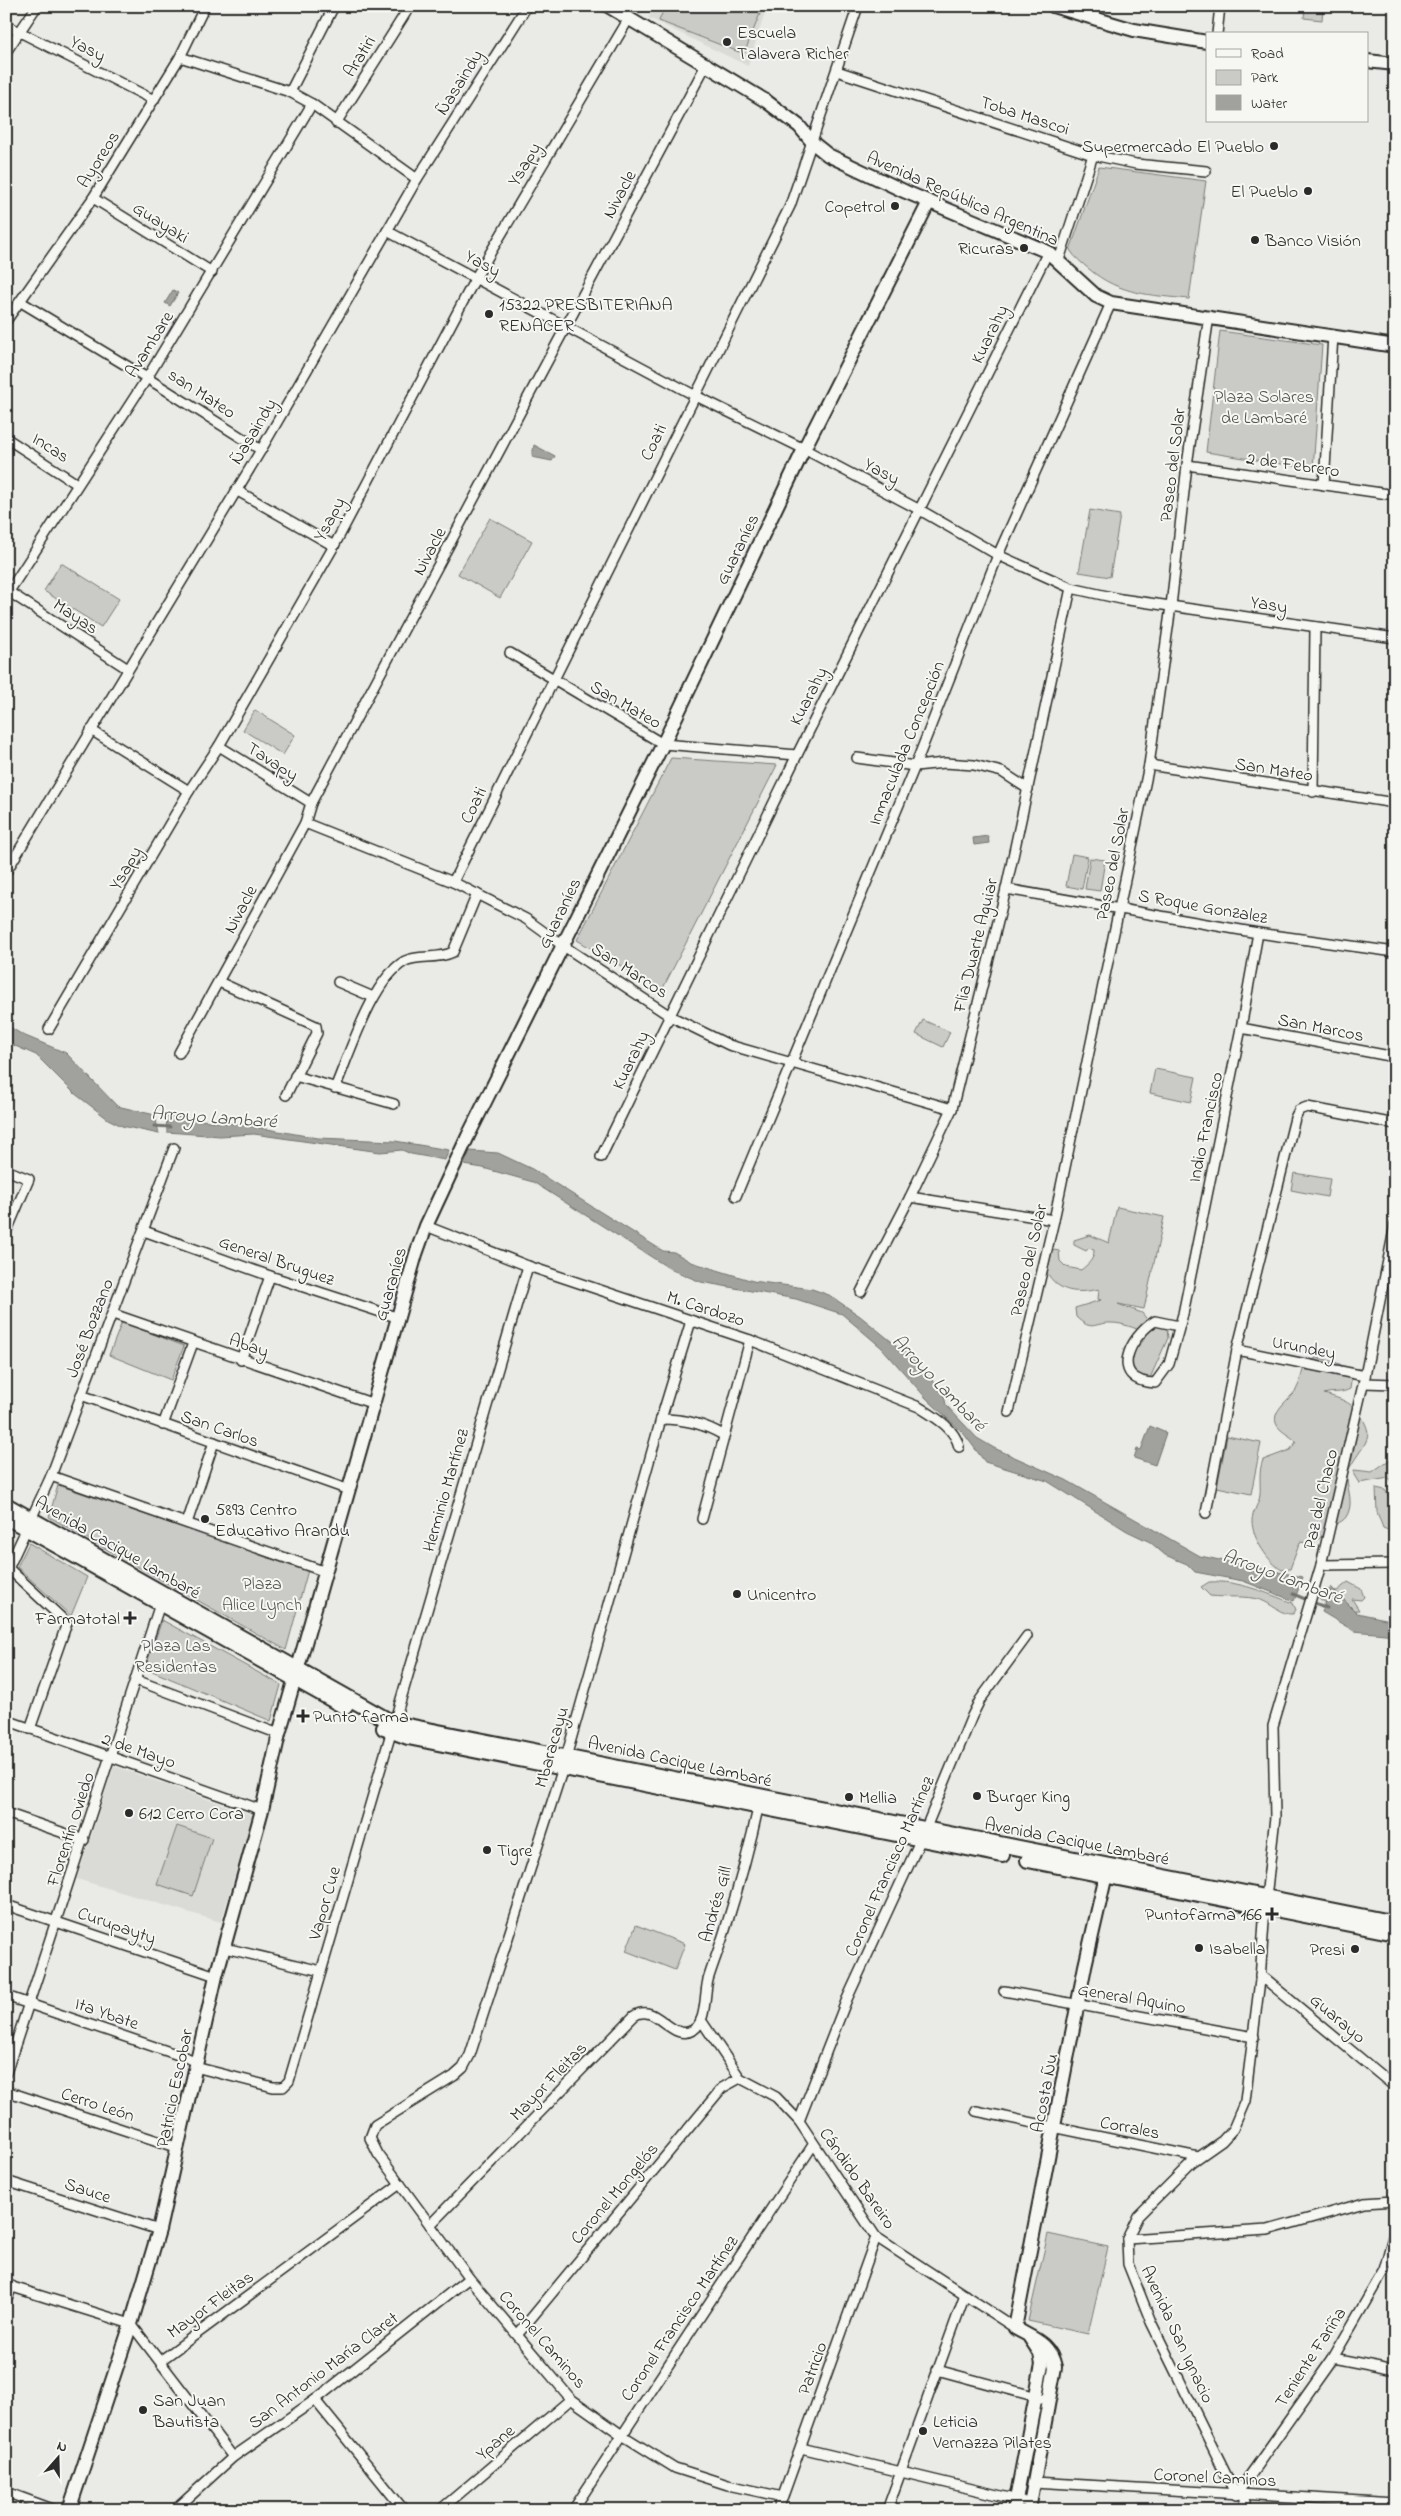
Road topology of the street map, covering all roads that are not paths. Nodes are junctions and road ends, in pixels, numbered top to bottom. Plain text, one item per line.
1 (37, 6) edge
2 (205, 6) edge
3 (334, 6) edge
4 (410, 6) edge
5 (527, 6) edge
6 (608, 6) edge
7 (858, 6) edge
8 (1053, 6) edge
9 (1220, 6) edge
10 (628, 20) junction
11 (6, 25) edge
12 (19, 32) junction
13 (1217, 32) edge
14 (1206, 42) edge
15 (6, 52) edge
16 (180, 57) junction
17 (1368, 61) edge
18 (707, 64) junction
19 (1395, 64) edge
20 (837, 71) junction
21 (290, 92) junction
22 (154, 100) junction
23 (312, 104) junction
24 (336, 122) junction
25 (813, 143) junction
26 (1093, 155) junction
27 (1206, 170) dead end
28 (417, 180) junction
29 (92, 198) junction
30 (929, 202) junction
31 (387, 231) junction
32 (1048, 252) junction
33 (1059, 260) junction
34 (212, 272) junction
35 (476, 277) junction
36 (22, 302) junction
37 (1111, 303) junction
38 (1209, 316) junction
39 (6, 321) edge
40 (567, 327) junction
41 (1333, 335) junction
42 (1395, 346) edge
43 (147, 378) junction
44 (694, 395) junction
45 (6, 438) edge
46 (804, 449) junction
47 (261, 450) junction
48 (1187, 465) junction
49 (77, 484) junction
50 (1324, 485) junction
51 (236, 490) junction
52 (1395, 495) edge
53 (920, 510) junction
54 (334, 546) junction
55 (998, 555) junction
56 (1071, 588) junction
57 (7, 593) edge
58 (1171, 606) junction
59 (1315, 628) junction
60 (1395, 638) edge
61 (510, 654) dead end
62 (128, 669) junction
63 (553, 680) junction
64 (91, 730) junction
65 (663, 744) junction
66 (218, 746) junction
67 (797, 755) junction
68 (858, 758) dead end
69 (1149, 765) junction
70 (915, 766) junction
71 (1028, 789) junction
72 (189, 791) junction
73 (1313, 792) junction
74 (311, 803) junction
75 (1395, 803) edge
76 (305, 823) junction
77 (6, 872) edge
78 (453, 882) junction
79 (1006, 889) junction
80 (477, 894) junction
81 (1120, 909) junction
82 (1258, 933) junction
83 (562, 945) junction
84 (1395, 952) edge
85 (219, 982) junction
86 (338, 982) dead end
87 (373, 997) junction
88 (670, 1016) junction
89 (1241, 1028) junction
90 (49, 1029) dead end
91 (179, 1053) dead end
92 (1395, 1057) edge
93 (790, 1061) junction
94 (295, 1076) junction
95 (335, 1088) junction
96 (286, 1095) dead end
97 (394, 1104) dead end
98 (952, 1109) junction
99 (1395, 1124) edge
100 (174, 1148) dead end
101 (601, 1157) dead end
102 (6, 1170) edge
103 (736, 1196) dead end
104 (910, 1197) junction
105 (1054, 1220) junction
106 (1395, 1225) edge
107 (426, 1226) junction
108 (144, 1230) junction
109 (6, 1233) edge
110 (1392, 1255) edge
111 (528, 1266) junction
112 (270, 1276) junction
113 (861, 1292) dead end
114 (113, 1314) junction
115 (399, 1318) junction
116 (691, 1321) junction
117 (1180, 1326) junction
118 (750, 1340) junction
119 (193, 1343) junction
120 (1237, 1350) junction
121 (241, 1360) junction
122 (1364, 1379) junction
123 (1395, 1384) edge
124 (81, 1395) junction
125 (374, 1404) junction
126 (1009, 1412) dead end
127 (661, 1419) junction
128 (163, 1425) junction
129 (723, 1435) junction
130 (214, 1442) junction
131 (959, 1447) dead end
132 (51, 1476) junction
133 (349, 1490) junction
134 (6, 1505) edge
135 (1206, 1513) dead end
136 (6, 1517) edge
137 (702, 1519) dead end
138 (187, 1523) junction
139 (29, 1524) junction
140 (1395, 1564) edge
141 (1320, 1569) junction
142 (7, 1571) edge
143 (326, 1572) junction
144 (161, 1598) junction
145 (1027, 1636) dead end
146 (296, 1675) junction
147 (136, 1680) junction
148 (6, 1720) edge
149 (392, 1728) junction
150 (30, 1729) junction
151 (279, 1734) junction
152 (110, 1757) junction
153 (564, 1762) junction
154 (760, 1802) junction
155 (262, 1810) junction
156 (6, 1813) edge
157 (923, 1834) junction
158 (84, 1840) junction
159 (1106, 1870) junction
160 (1266, 1902) junction
161 (6, 1905) edge
162 (57, 1921) junction
163 (1395, 1923) edge
164 (1395, 1933) edge
165 (225, 1948) junction
166 (321, 1971) junction
167 (1260, 1975) junction
168 (216, 1976) junction
169 (1004, 1991) dead end
170 (6, 1996) edge
171 (30, 2003) junction
172 (1079, 2005) junction
173 (701, 2020) junction
174 (1254, 2037) junction
175 (196, 2064) junction
176 (6, 2073) edge
177 (740, 2078) junction
178 (1395, 2087) edge
179 (280, 2088) joint
180 (6, 2091) edge
181 (976, 2111) dead end
182 (799, 2121) junction
183 (1055, 2129) junction
184 (371, 2133) joint
185 (814, 2145) junction
186 (179, 2148) junction
187 (1198, 2157) junction
188 (6, 2181) edge
189 (400, 2184) junction
190 (1395, 2201) edge
191 (430, 2225) junction
192 (1395, 2229) edge
193 (159, 2230) junction
194 (876, 2237) junction
195 (1126, 2239) junction
196 (469, 2278) junction
197 (9, 2286) edge
198 (965, 2295) junction
199 (6, 2302) edge
200 (131, 2324) junction
201 (1015, 2328) junction
202 (518, 2334) junction
203 (1028, 2336) junction
204 (1333, 2358) junction
205 (160, 2361) junction
206 (937, 2370) junction
207 (1395, 2370) edge
208 (1035, 2396) junction
209 (571, 2399) junction
210 (315, 2400) junction
211 (1049, 2400) junction
212 (622, 2435) junction
213 (801, 2448) junction
214 (233, 2457) junction
215 (899, 2473) junction
216 (1034, 2482) junction
217 (6, 2492) edge
218 (1239, 2495) junction
219 (783, 2497) junction
220 (1395, 2503) edge
221 (1015, 2505) edge
222 (1030, 2506) edge
223 (55, 2510) edge
224 (69, 2510) edge
225 (176, 2510) edge
226 (404, 2510) edge
227 (440, 2510) edge
228 (573, 2510) edge
229 (778, 2510) edge
230 (886, 2510) edge
231 (1247, 2510) edge

1 - 12 street
2 - 16 street, Ayoreos
3 - 21 street
4 - 24 street, Aratiri
5 - 28 street, Ñasaindy
6 - 10 street, Avenida República Argentina
7 - 20 street, Coati
8 - 14 street
9 - 13 street
10 - 18 street, Avenida República Argentina
10 - 35 street, Ysapy
11 - 12 street, Yasy
12 - 15 street
12 - 22 street, Yasy
16 - 21 street
16 - 22 street, Ayoreos
17 - 19 street
18 - 25 street, Avenida República Argentina
18 - 40 street, Nivacle
20 - 25 street, Coati
20 - 26 street, Toba Mascoi
21 - 23 street
22 - 29 street, Ayoreos
23 - 24 street
23 - 34 street, Avambare
24 - 28 street
25 - 30 street, Avenida República Argentina
25 - 44 street, Coati
26 - 27 street, Toba Mascoi
26 - 33 street
28 - 31 street, Ñasaindy
29 - 34 street, Guayaki
29 - 36 street, Ayoreos
30 - 32 street, Avenida República Argentina
30 - 46 street, Guaraníes
31 - 35 street, Yasy
31 - 47 street, Ñasaindy
32 - 33 street, Avenida República Argentina
32 - 53 street, Kuarahy
33 - 37 street, Avenida República Argentina
34 - 43 street, Avambare
35 - 40 street, Yasy
35 - 54 street, Ysapy
36 - 39 street, Ayoreos
36 - 43 street, san Mateo
37 - 38 street, Avenida República Argentina
37 - 55 street, Inmaculada Concepción
38 - 41 street, Avenida República Argentina
38 - 48 street, Paseo del Solar
40 - 44 street, Yasy
40 - 74 street, Nivacle
41 - 42 street, Avenida República Argentina
41 - 50 street
43 - 47 street, san Mateo
43 - 49 street, Avambare
44 - 46 street, Yasy
44 - 63 street, Coati
45 - 49 street, Incas
46 - 53 street, Yasy
46 - 65 street, Guaraníes
47 - 51 street, Ñasaindy
48 - 50 street, 2 de Febrero
48 - 58 street, Paseo del Solar
49 - 57 street, Avambare
50 - 52 street, 2 de Febrero
51 - 54 street
51 - 62 street, Ñasaindy
53 - 55 street, Yasy
53 - 67 street, Kuarahy
54 - 66 street, Ysapy
55 - 56 street, Yasy
55 - 70 street, Inmaculada Concepción
56 - 58 street, Yasy
56 - 71 street, Flia Duarte Aguiar
57 - 62 street, Mayas
58 - 59 street, Yasy
58 - 69 street, Paseo del Solar
59 - 60 street, Yasy
59 - 73 street
61 - 63 street, San Mateo
62 - 64 street, Ñasaindy
63 - 65 street, San Mateo
63 - 78 street, Coati
64 - 72 street
64 - 77 street, Ñasaindy
65 - 67 street, San Mateo
65 - 83 street, Guaraníes
66 - 72 street, Ysapy
66 - 74 street, Tavapy
67 - 88 street, Kuarahy
68 - 70 street
69 - 73 street, San Mateo
69 - 81 street, Paseo del Solar
70 - 71 street
70 - 93 street, Inmaculada Concepción
71 - 79 street, Flia Duarte Aguiar
72 - 90 street, Ysapy
73 - 75 street, San Mateo
74 - 76 street, Nivacle
76 - 78 street, San Marcos
76 - 85 street, Nivacle
78 - 80 street, San Marcos
79 - 81 street, S Roque Gonzalez
79 - 98 street, Flia Duarte Aguiar
80 - 83 street, San Marcos
80 - 87 street
81 - 82 street, S Roque Gonzalez
81 - 105 street, Paseo del Solar
82 - 84 street, S Roque Gonzalez
82 - 89 street, Indio Francisco
83 - 88 street, San Marcos
83 - 107 street, Guaraníes
85 - 91 street, Nivacle
85 - 94 street
86 - 87 street
87 - 95 street
88 - 93 street, San Marcos
88 - 101 street, Kuarahy
89 - 92 street, San Marcos
89 - 117 street, Indio Francisco
93 - 98 street, San Marcos
93 - 103 street, Inmaculada Concepción
94 - 95 street
94 - 96 street
95 - 97 street
98 - 104 street, Flia Duarte Aguiar
99 - 120 street
100 - 108 street, José Bozzano
102 - 109 street
104 - 105 street
104 - 113 street, Flia Duarte Aguiar
105 - 126 street, Paseo del Solar
106 - 110 street, Paz del Chaco
107 - 111 street, M. Cardozo
107 - 115 street, Guaraníes
108 - 112 street, General Bruguez
108 - 114 street, José Bozzano
110 - 122 street, Paz del Chaco
111 - 116 street, M. Cardozo
111 - 149 street, Herminio Martínez
112 - 115 street, General Bruguez
112 - 121 street
114 - 119 street, Abay
114 - 124 street, José Bozzano
115 - 125 street, Guaraníes
116 - 118 street, M. Cardozo
116 - 127 street, Mbaracayu
117 - 117 street, Indio Francisco
118 - 129 street
118 - 131 street, M. Cardozo
119 - 121 street, Abay
119 - 128 street
120 - 122 street, Urundey
120 - 135 street
121 - 125 street, Abay
122 - 123 street, Urundey
122 - 141 street, Paz del Chaco
124 - 128 street, San Carlos
124 - 132 street, José Bozzano
125 - 133 street, Guaraníes
127 - 129 street
127 - 153 street, Mbaracayu
128 - 130 street, San Carlos
129 - 137 street
130 - 133 street, San Carlos
130 - 138 street
132 - 138 street
132 - 139 street, José Bozzano
133 - 143 street, Guaraníes
134 - 139 main road, Avenida Cacique Lambaré
136 - 139 main road, Avenida Cacique Lambaré
138 - 143 street
139 - 142 street, José Bozzano
139 - 144 main road, Avenida Cacique Lambaré
140 - 141 street
141 - 160 street, Paz del Chaco
142 - 150 street
143 - 146 street, Guaraníes
144 - 146 main road, Avenida Cacique Lambaré
144 - 147 street, Florentín Oviedo
145 - 157 street, Coronel Francisco Martínez
146 - 149 main road, Avenida Cacique Lambaré
146 - 151 street, Patricio Escobar
147 - 151 street
147 - 152 street, Florentín Oviedo
148 - 150 street, 2 de Mayo
149 - 153 main road, Avenida Cacique Lambaré
149 - 166 street, Vapor Cue
150 - 152 street, 2 de Mayo
151 - 155 street, Patricio Escobar
152 - 155 street, 2 de Mayo
152 - 158 street, Florentín Oviedo
153 - 154 main road, Avenida Cacique Lambaré
153 - 184 street, Mbaracayu
154 - 157 main road, Avenida Cacique Lambaré
154 - 173 street, Andrés Gill
155 - 165 street, Patricio Escobar
156 - 158 street
157 - 159 main road, Avenida Cacique Lambaré
157 - 182 street, Coronel Francisco Martínez
158 - 162 street, Florentín Oviedo
159 - 160 main road, Avenida Cacique Lambaré
159 - 172 street, Acosta Ñu
160 - 163 main road, Avenida Cacique Lambaré
160 - 164 main road, Avenida Cacique Lambaré
160 - 167 street
161 - 162 street, Curupayty
162 - 168 street, Curupayty
162 - 171 street, Florentín Oviedo
165 - 166 street
165 - 168 street, Patricio Escobar
166 - 179 street, Vapor Cue
167 - 174 street
167 - 178 street, Guarayo
168 - 175 street, Patricio Escobar
169 - 172 street, General Aquino
170 - 171 street, Ita Ybate
171 - 175 street, Ita Ybate
171 - 176 street, Florentín Oviedo
172 - 174 street, General Aquino
172 - 183 street, Acosta Ñu
173 - 177 street, Cándido Bareiro
173 - 191 street, Mayor Fleitas
174 - 187 street
175 - 179 street, Ita Ybate
175 - 186 street, Patricio Escobar
177 - 182 street, Cándido Bareiro
177 - 202 street, Coronel Mongelós
180 - 186 street, Cerro León
181 - 183 street, Corrales
182 - 185 street, Cándido Bareiro
183 - 187 street, Corrales
183 - 201 street, Acosta Ñu
184 - 189 street, Coronel Caminos
185 - 194 street, Cándido Bareiro
185 - 212 street, Coronel Francisco Martínez
186 - 193 street, Patricio Escobar
187 - 195 street
188 - 193 street, Sauce
189 - 191 street, Coronel Caminos
189 - 205 street, Mayor Fleitas
190 - 195 street
191 - 196 street, Coronel Caminos
192 - 204 street, Teniente Fariña
193 - 200 street, Patricio Escobar
194 - 198 street, Cándido Bareiro
194 - 213 street, Patricio
195 - 218 street, Avenida San Ignacio
196 - 202 street, Coronel Caminos
196 - 210 street, San Antonio María Claret
197 - 199 street
197 - 200 street
198 - 201 street, Cándido Bareiro
198 - 206 street
200 - 205 street
200 - 224 street, Patricio Escobar
201 - 203 street
202 - 209 street, Coronel Caminos
203 - 208 street
203 - 211 street
204 - 207 street
204 - 218 street, Teniente Fariña
205 - 214 street
206 - 208 street
206 - 215 street
208 - 211 street
208 - 221 street
209 - 212 street, Coronel Caminos
209 - 227 street, Ypane
210 - 214 street, San Antonio María Claret
210 - 226 street
211 - 216 street
212 - 219 street, Coronel Caminos
212 - 228 street, Coronel Francisco Martínez
213 - 215 street
213 - 219 street, Patricio
214 - 225 street, San Antonio María Claret
215 - 221 street
215 - 230 street
216 - 218 street, Coronel Caminos
216 - 222 street
217 - 223 street
218 - 220 street, Coronel Caminos
218 - 231 street, Avenida San Ignacio
219 - 229 street, Patricio
221 - 222 street

